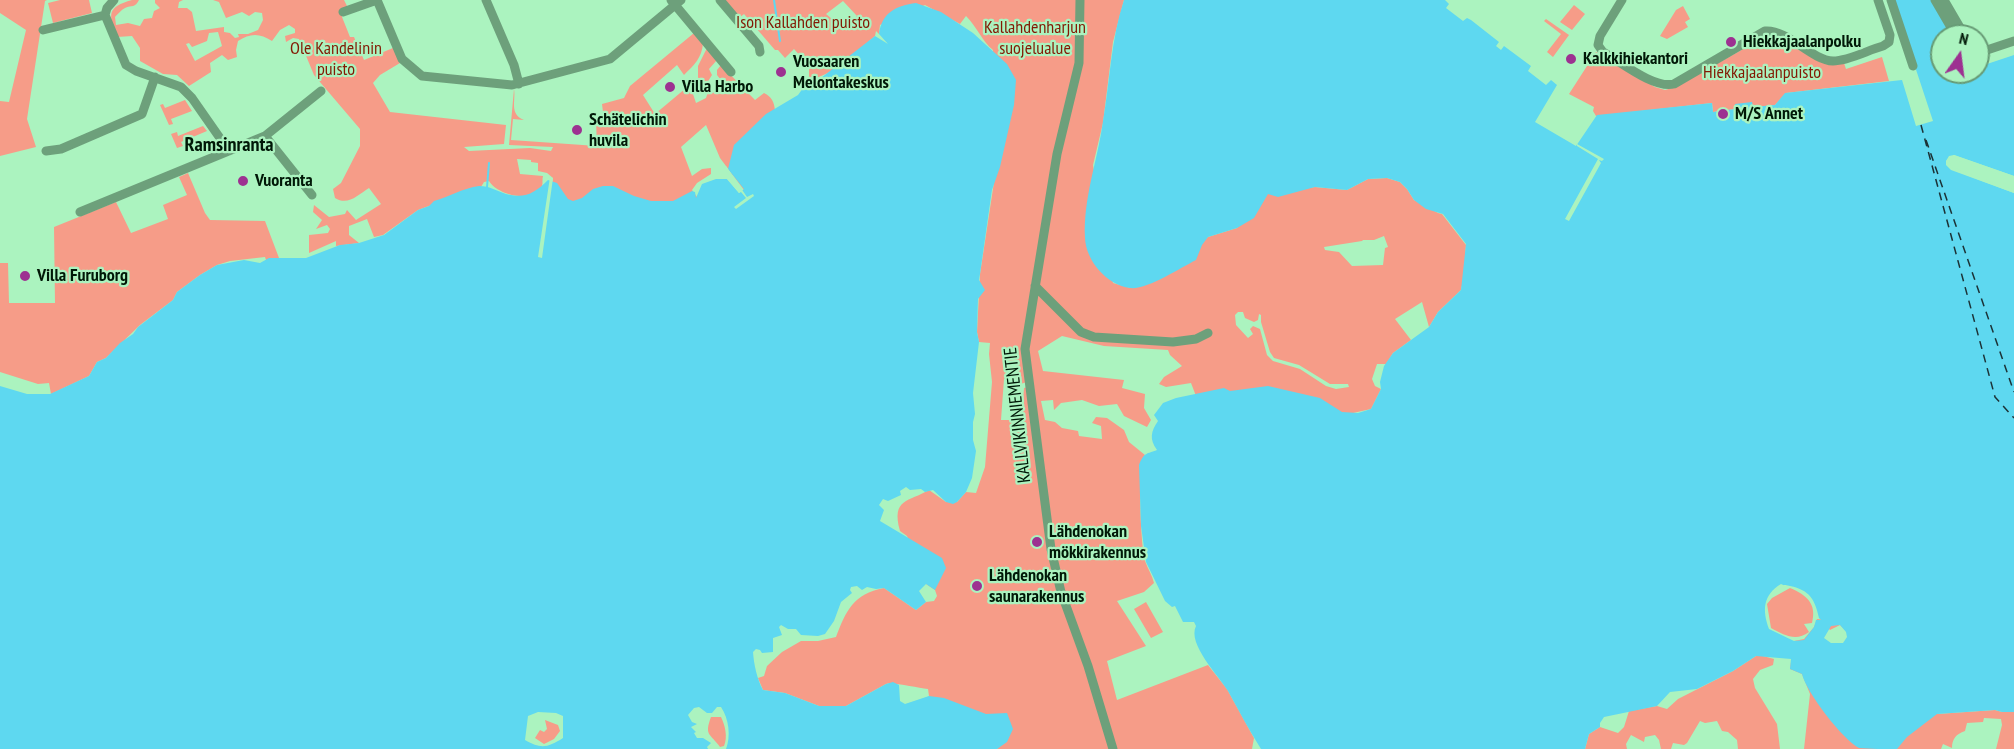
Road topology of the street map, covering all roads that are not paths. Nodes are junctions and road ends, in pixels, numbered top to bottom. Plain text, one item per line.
1 (114, 0) edge
2 (377, 0) edge
3 (486, 0) edge
4 (720, 0) edge
5 (1080, 0) edge
6 (1622, 0) edge
7 (1878, 0) edge
8 (1891, 0) edge
9 (1935, 0) edge
10 (1944, 0) edge
11 (676, 2) edge
12 (343, 12) dead end
13 (105, 15) junction
14 (1949, 24) edge
15 (1958, 24) edge
16 (43, 30) dead end
17 (2014, 41) edge
18 (1990, 49) edge
19 (760, 52) dead end
20 (1913, 66) dead end
21 (731, 72) dead end
22 (155, 77) junction
23 (519, 84) junction
24 (321, 91) dead end
25 (265, 136) junction
26 (46, 151) dead end
27 (229, 152) junction
28 (312, 195) dead end
29 (80, 212) dead end
30 (1035, 286) junction
31 (1208, 333) dead end
32 (1113, 749) edge

1 - 13 street
2 - 12 street
2 - 23 street
3 - 23 street
4 - 19 street
5 - 30 street, KALLVIKINNIEMENTIE
6 - 7 street
8 - 20 street
9 - 14 street
10 - 15 street
11 - 21 street
11 - 23 street
13 - 16 street
13 - 22 street
17 - 18 street
22 - 26 street
22 - 27 street
24 - 25 street
25 - 27 street
25 - 28 street
27 - 29 street
30 - 31 street
30 - 32 street, KALLVIKINNIEMENTIE

